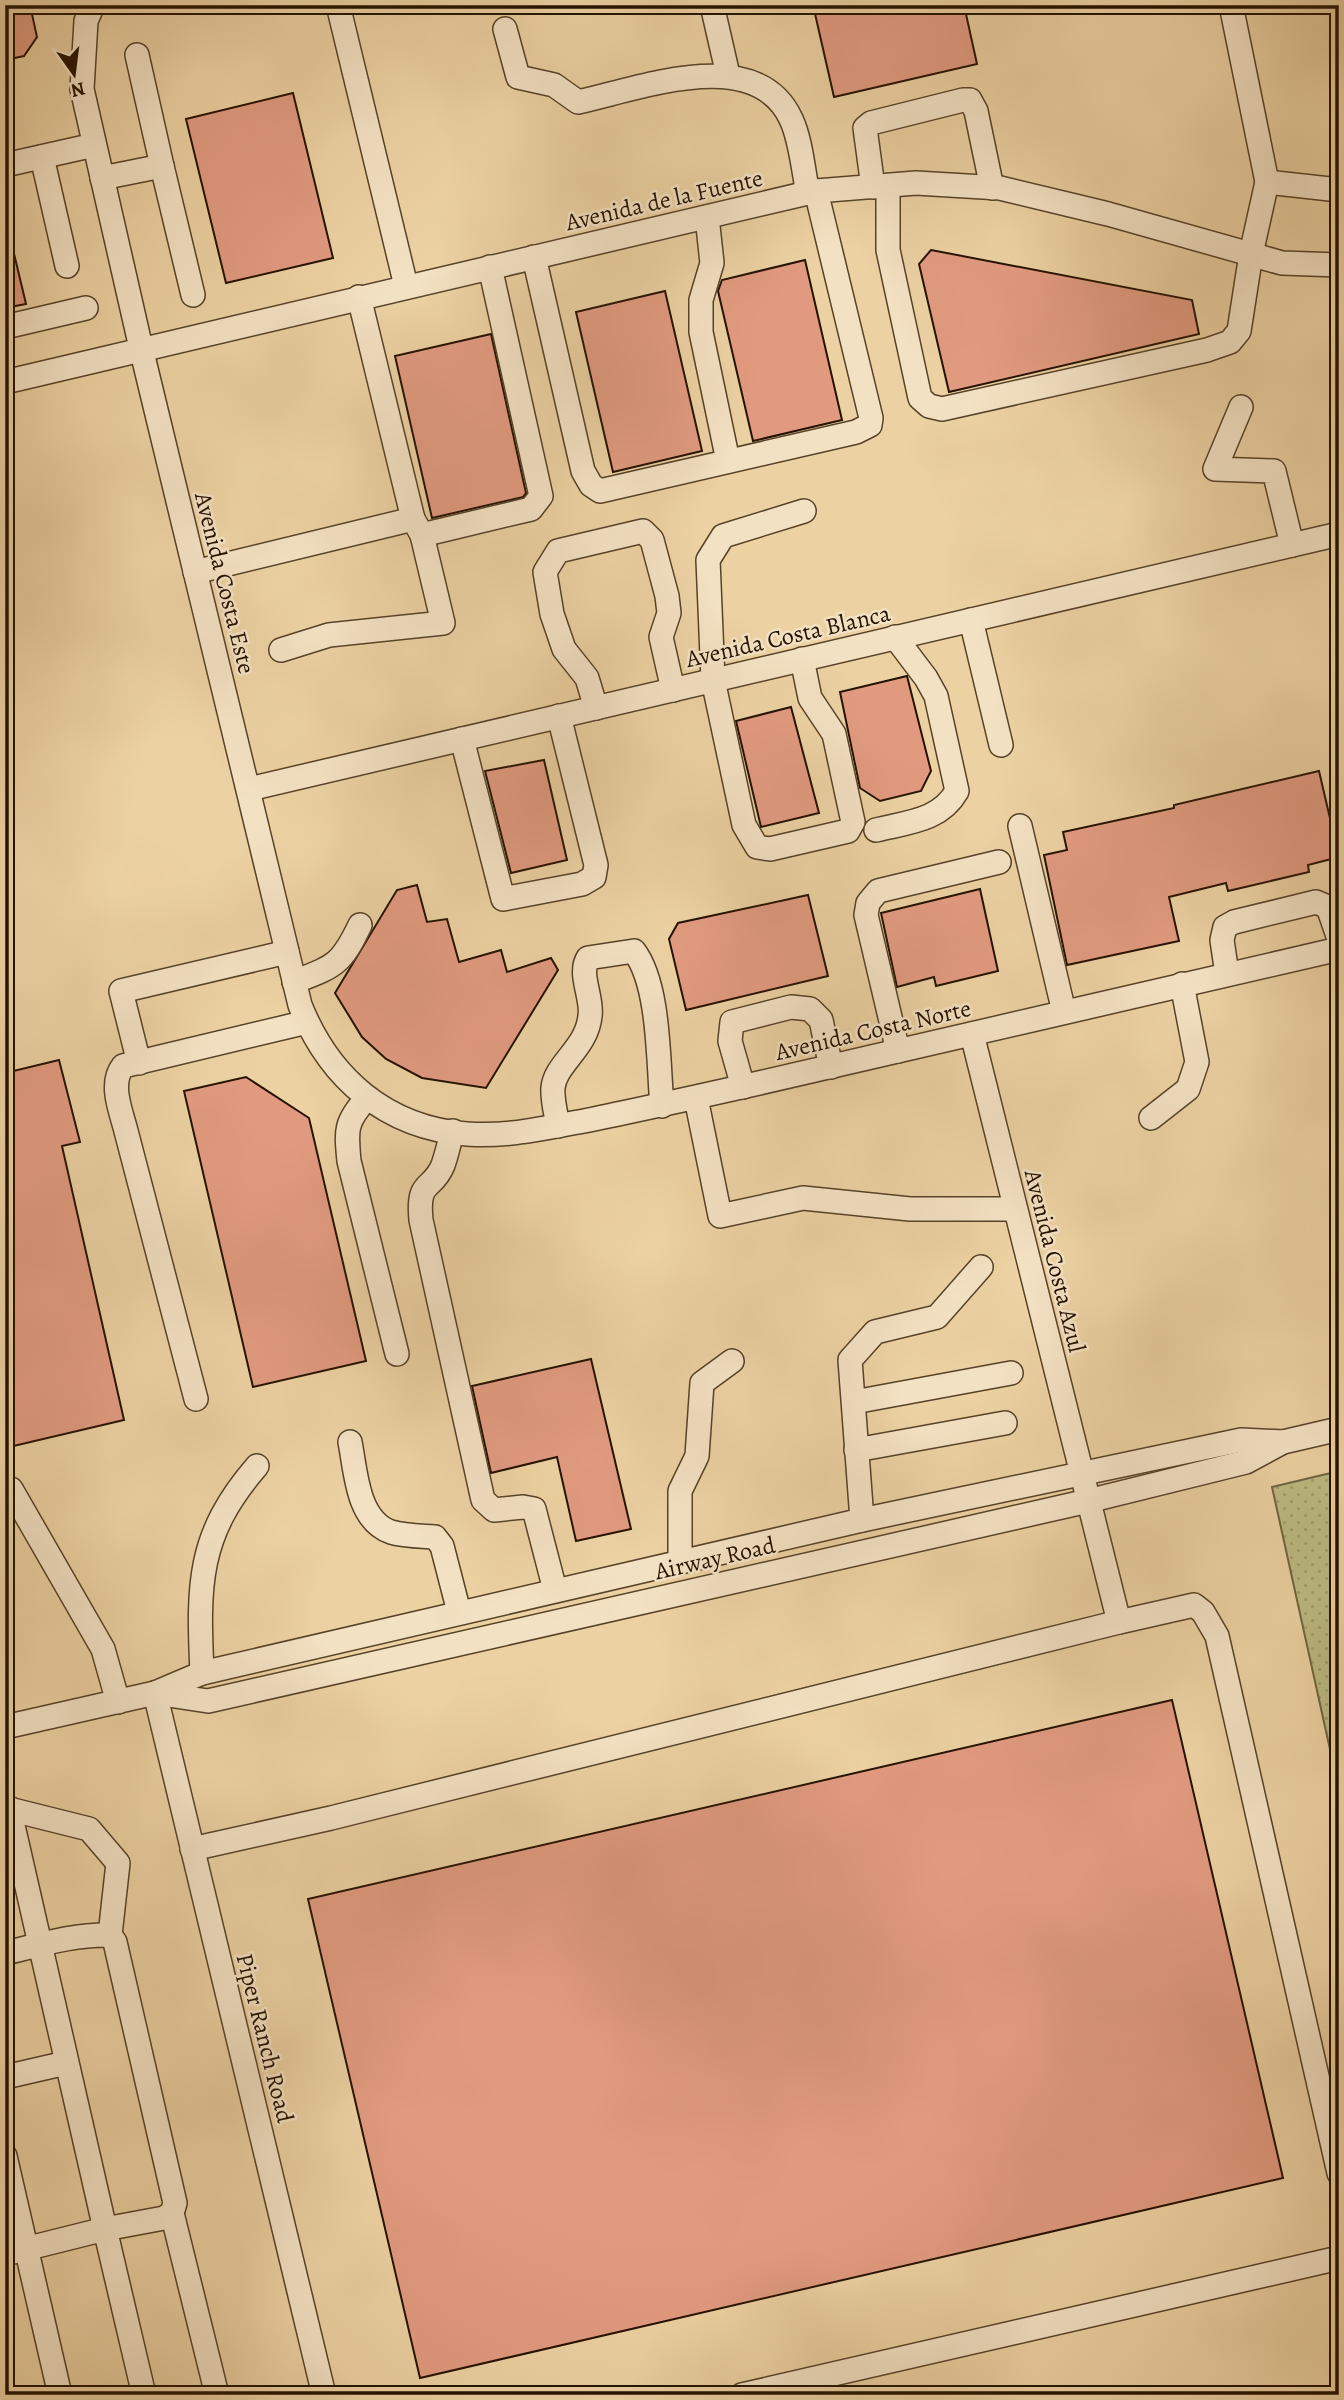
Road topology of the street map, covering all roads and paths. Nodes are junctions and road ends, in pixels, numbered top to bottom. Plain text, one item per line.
1 (93, 5) edge
2 (338, 5) edge
3 (712, 5) edge
4 (1231, 5) edge
5 (505, 29) dead end
6 (137, 55) dead end
7 (728, 75) junction
8 (94, 145) junction
9 (42, 156) junction
10 (5, 165) edge
11 (162, 166) junction
12 (102, 178) junction
13 (1267, 182) junction
14 (881, 186) junction
15 (992, 188) junction
16 (1339, 190) edge
17 (812, 192) junction
18 (707, 217) junction
19 (1251, 254) junction
20 (534, 257) junction
21 (1339, 265) edge
22 (67, 266) dead end
23 (489, 267) junction
24 (406, 286) junction
25 (193, 295) dead end
26 (359, 298) junction
27 (86, 308) dead end
28 (5, 327) edge
29 (141, 348) junction
30 (5, 382) edge
31 (1241, 407) dead end
32 (728, 461) junction
33 (804, 511) dead end
34 (418, 527) junction
35 (1339, 534) edge
36 (1292, 544) junction
37 (195, 572) junction
38 (971, 620) junction
39 (895, 638) junction
40 (281, 650) dead end
41 (802, 659) junction
42 (713, 680) junction
43 (673, 690) junction
44 (596, 708) junction
45 (559, 716) junction
46 (462, 739) junction
47 (1000, 744) dead end
48 (249, 789) junction
49 (1020, 826) dead end
50 (876, 830) dead end
51 (999, 862) dead end
52 (360, 925) dead end
53 (1339, 939) edge
54 (1339, 948) edge
55 (287, 952) junction
56 (1227, 974) junction
57 (294, 982) junction
58 (1182, 984) junction
59 (1064, 1012) junction
60 (307, 1022) junction
61 (972, 1034) junction
62 (898, 1051) junction
63 (139, 1063) junction
64 (831, 1067) junction
65 (743, 1087) junction
66 (367, 1098) junction
67 (696, 1098) junction
68 (662, 1106) junction
69 (1152, 1118) dead end
70 (416, 1123) joint
71 (558, 1126) junction
72 (453, 1131) junction
73 (1015, 1209) junction
74 (981, 1267) dead end
75 (397, 1354) dead end
76 (732, 1361) dead end
77 (1011, 1373) dead end
78 (196, 1399) dead end
79 (854, 1402) junction
80 (1005, 1423) dead end
81 (1339, 1429) edge
82 (350, 1443) dead end
83 (1283, 1443) junction
84 (856, 1450) junction
85 (257, 1466) dead end
86 (1081, 1473) junction
87 (11, 1489) dead end
88 (1088, 1501) junction
89 (862, 1520) junction
90 (680, 1562) junction
91 (555, 1590) junction
92 (459, 1612) junction
93 (1119, 1622) junction
94 (202, 1673) junction
95 (155, 1693) junction
96 (117, 1702) junction
97 (5, 1727) edge
98 (7, 1808) edge
99 (192, 1849) junction
100 (110, 1935) junction
101 (39, 1945) junction
102 (5, 1953) edge
103 (66, 2063) junction
104 (5, 2077) edge
105 (5, 2156) edge
106 (1339, 2173) edge
107 (172, 2213) junction
108 (105, 2229) junction
109 (16, 2251) edge
110 (1339, 2258) edge
111 (60, 2395) edge
112 (144, 2395) edge
113 (216, 2395) edge
114 (324, 2395) edge
115 (742, 2395) edge

1 - 8 street, Avenida Costa Este
2 - 24 street
3 - 7 street
4 - 13 street
5 - 7 street
6 - 11 street
7 - 17 street
8 - 9 street
8 - 12 street, Avenida Costa Este
9 - 10 street
9 - 22 street
11 - 12 street
11 - 25 street
12 - 29 street, Avenida Costa Este
13 - 16 street
13 - 19 street
14 - 15 street, Avenida de la Fuente
14 - 15 street
14 - 17 street, Avenida de la Fuente
14 - 19 street
15 - 19 street, Avenida de la Fuente
17 - 18 street, Avenida de la Fuente
17 - 32 street
18 - 20 street, Avenida de la Fuente
18 - 32 street
19 - 21 street, Avenida de la Fuente
20 - 23 street, Avenida de la Fuente
20 - 32 street
23 - 24 street, Avenida de la Fuente
23 - 34 street
24 - 26 street, Avenida de la Fuente
26 - 29 street, Avenida de la Fuente
26 - 34 street
27 - 28 street
29 - 30 street, Avenida de la Fuente
29 - 37 street, Avenida Costa Este
31 - 36 street
33 - 42 street
34 - 37 street
34 - 40 street
35 - 36 street, Avenida Costa Blanca
36 - 38 street, Avenida Costa Blanca
37 - 48 street, Avenida Costa Este
38 - 39 street, Avenida Costa Blanca
38 - 47 street
39 - 41 street, Avenida Costa Blanca
39 - 50 street
41 - 42 street, Avenida Costa Blanca
41 - 42 street
42 - 43 street, Avenida Costa Blanca
43 - 44 street, Avenida Costa Blanca
43 - 44 street
44 - 45 street, Avenida Costa Blanca
45 - 46 street, Avenida Costa Blanca
45 - 46 street
46 - 48 street, Avenida Costa Blanca
48 - 55 street, Avenida Costa Este
49 - 59 street
51 - 62 street
52 - 57 street
53 - 56 street
54 - 56 street, Avenida Costa Norte
55 - 57 street, Avenida Costa Este
55 - 63 street
56 - 58 street, Avenida Costa Norte
57 - 60 street, Avenida Costa Este
58 - 59 street, Avenida Costa Norte
58 - 69 street
59 - 61 street, Avenida Costa Norte
60 - 63 street
60 - 66 street, Avenida Costa Este
61 - 62 street, Avenida Costa Norte
61 - 73 street, Avenida Costa Azul
62 - 64 street, Avenida Costa Norte
63 - 78 street
64 - 65 street, Avenida Costa Norte
64 - 65 street
65 - 67 street, Avenida Costa Norte
66 - 70 street, Avenida Costa Este
66 - 75 street
67 - 68 street, Avenida Costa Norte
67 - 73 street
68 - 71 street, Avenida Costa Norte
68 - 71 street
70 - 72 street, Avenida Costa Norte
71 - 72 street, Avenida Costa Norte
72 - 91 street
73 - 86 street, Avenida Costa Azul
74 - 79 street
76 - 90 street
77 - 79 street
79 - 84 street
80 - 84 street
81 - 83 street, Airway Road
82 - 92 street
83 - 86 street, Airway Road
83 - 88 street, Airway Road
84 - 89 street
85 - 94 street
86 - 88 street, Avenida Costa Azul
86 - 89 street, Airway Road
87 - 96 street
88 - 93 street, Avenida Costa Azul
88 - 95 street, Airway Road
89 - 90 street, Airway Road
90 - 91 street, Airway Road
91 - 92 street, Airway Road
92 - 94 street, Airway Road
93 - 99 street
93 - 106 street
94 - 95 street, Airway Road
95 - 96 street, Airway Road
95 - 99 street, Piper Ranch Road
96 - 97 street, Airway Road
98 - 100 street
98 - 101 street
99 - 114 street, Piper Ranch Road
100 - 101 street
100 - 107 street
101 - 102 street
101 - 103 street
103 - 104 street
103 - 108 street
105 - 109 street
107 - 108 street
107 - 113 street
108 - 109 street
108 - 112 street
109 - 111 street
110 - 115 street

